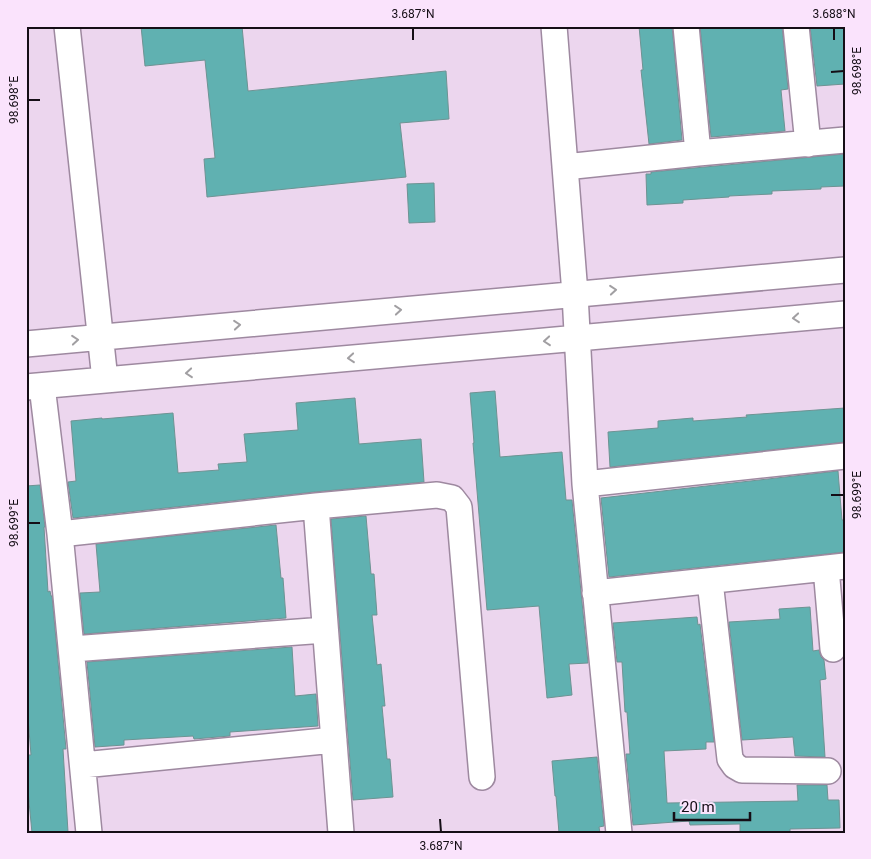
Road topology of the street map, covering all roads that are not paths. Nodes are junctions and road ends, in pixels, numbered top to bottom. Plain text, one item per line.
1 (67, 26) edge
2 (554, 26) edge
3 (686, 26) edge
4 (796, 26) edge
5 (845, 140) edge
6 (808, 144) junction
7 (698, 153) junction
8 (565, 167) junction
9 (845, 270) edge
10 (575, 294) junction
11 (845, 314) edge
12 (100, 337) junction
13 (578, 338) junction
14 (26, 344) edge
15 (105, 380) junction
16 (34, 386) edge
17 (845, 456) edge
18 (585, 484) junction
19 (316, 506) junction
20 (60, 534) junction
21 (835, 567) edge
22 (710, 581) junction
23 (596, 593) junction
24 (325, 630) junction
25 (72, 649) junction
26 (833, 649) dead end
27 (334, 740) junction
28 (83, 765) junction
29 (828, 771) dead end
30 (482, 777) dead end
31 (89, 833) edge
32 (342, 833) edge
33 (619, 833) edge

1 - 12 street
2 - 8 street
3 - 7 street
4 - 6 street
5 - 6 street
6 - 7 street
7 - 8 street
8 - 10 street
10 -> 9 street
12 -> 10 street
10 - 13 street
11 -> 13 street
14 -> 12 street
12 - 15 street
13 -> 15 street
13 - 18 street
15 - 16 street
16 - 20 street
17 - 18 street
18 - 23 street
19 - 20 street
19 - 24 street
19 - 30 street
20 - 25 street
21 - 22 street
21 - 26 street
22 - 23 street
22 - 29 street
23 - 33 street
24 - 25 street
24 - 27 street
25 - 28 street
27 - 28 street
27 - 32 street
28 - 31 street

